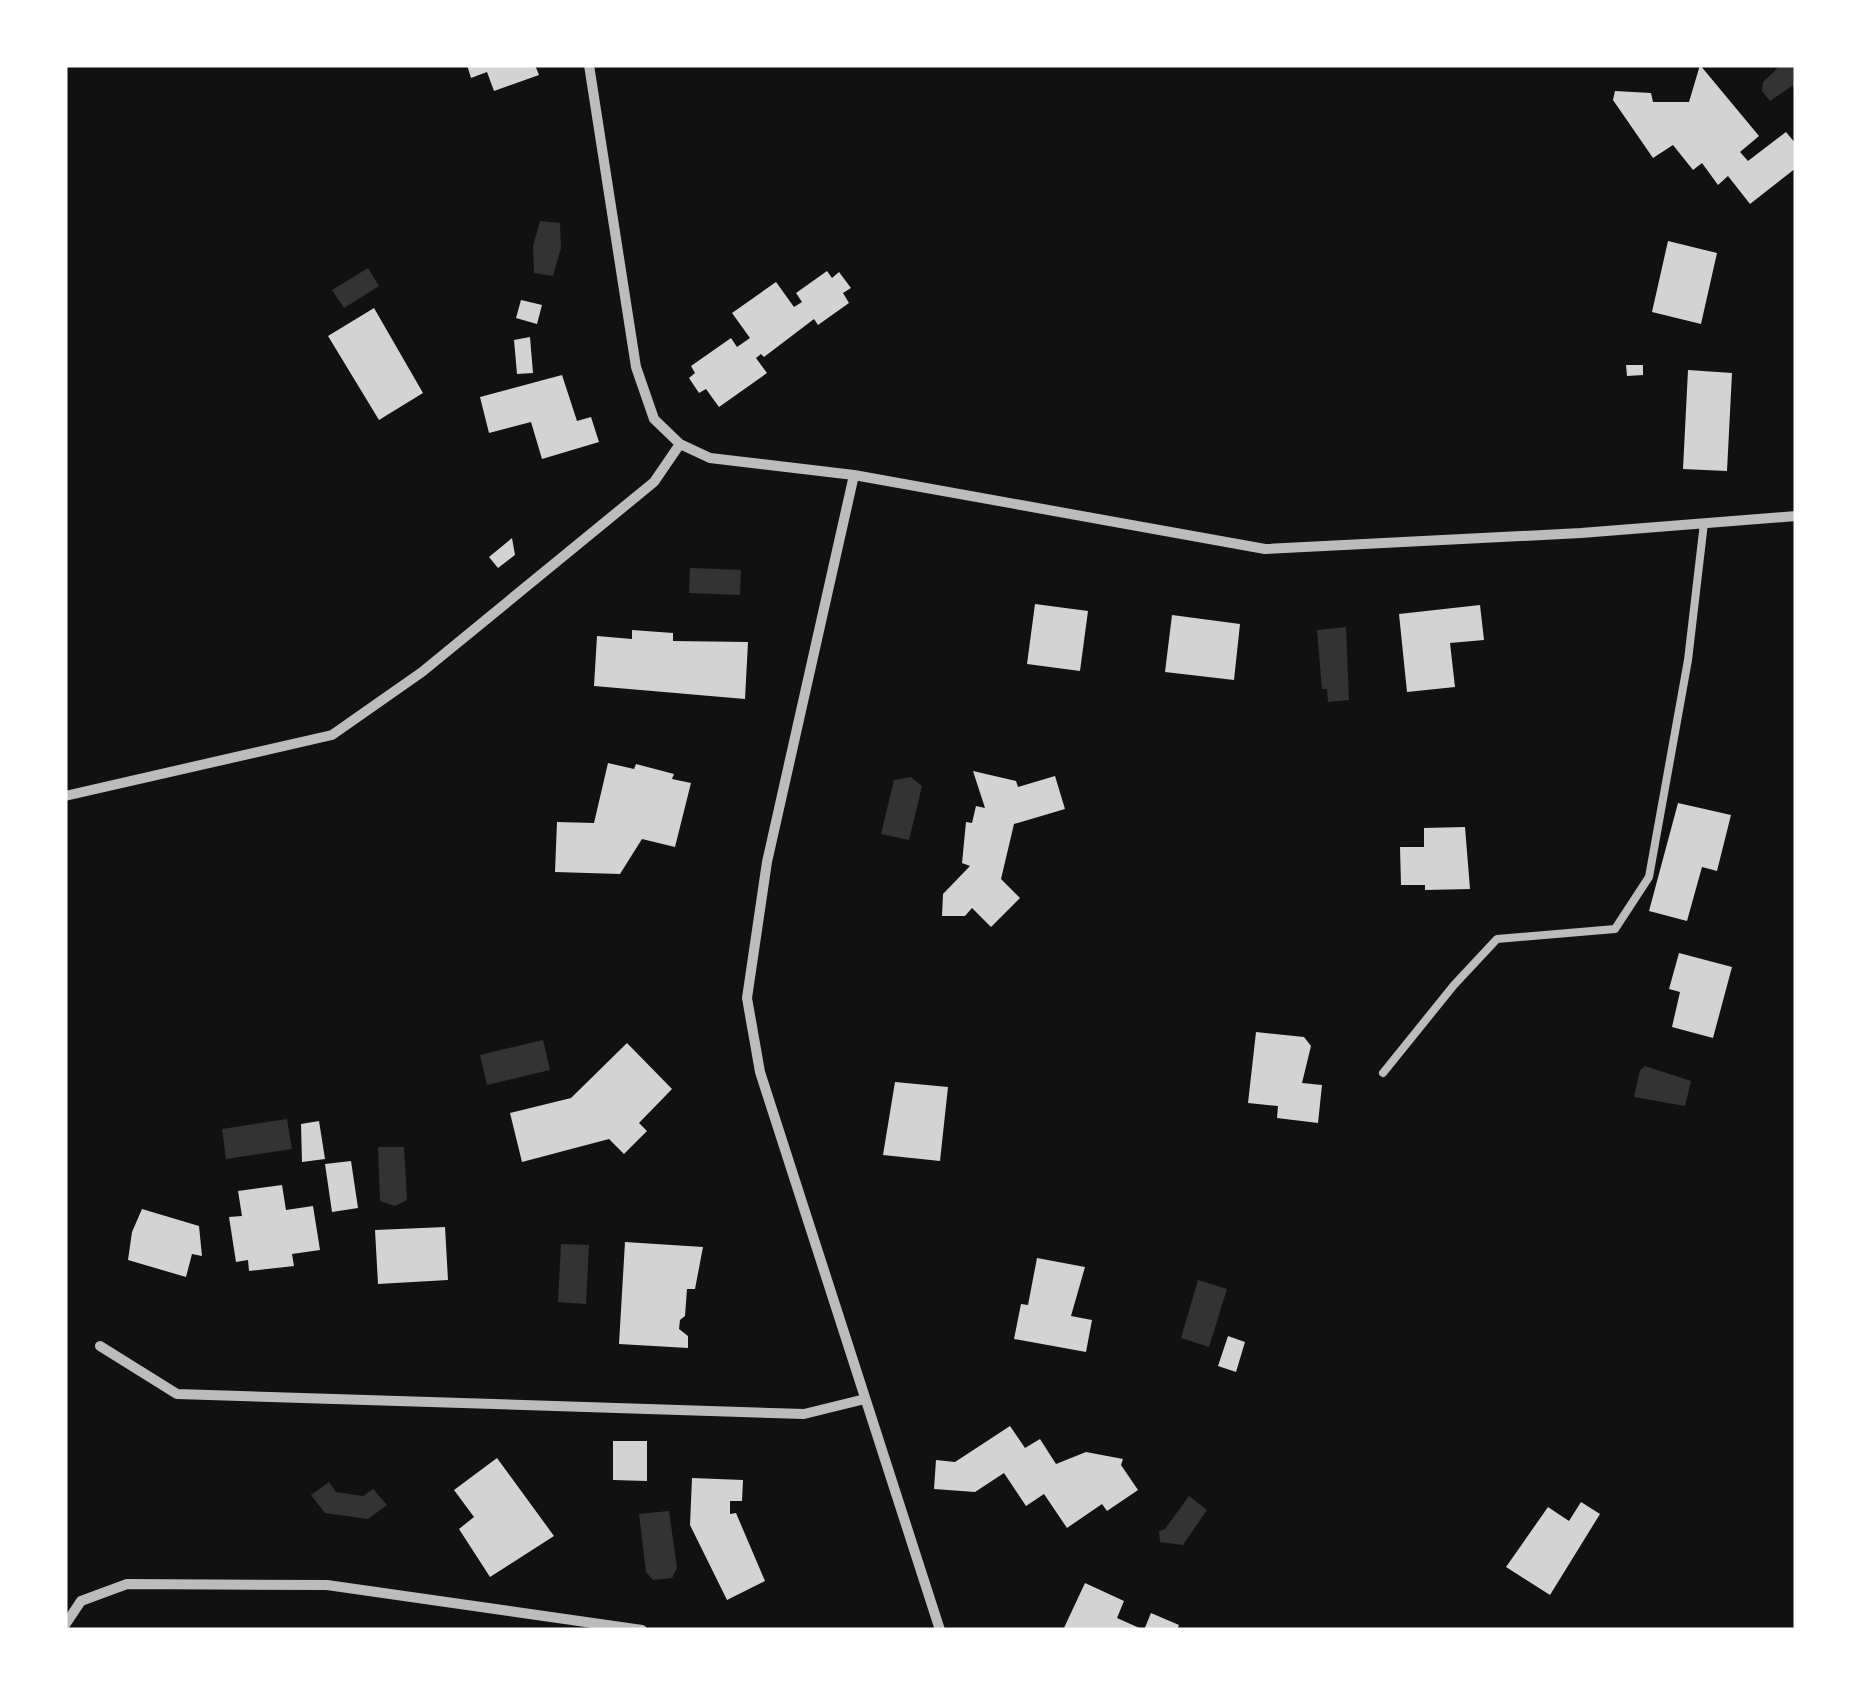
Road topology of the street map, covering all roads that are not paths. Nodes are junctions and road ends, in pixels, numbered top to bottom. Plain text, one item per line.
1 (589, 65) edge
2 (680, 444) junction
3 (854, 476) junction
4 (1796, 516) edge
5 (1704, 524) junction
6 (65, 796) edge
7 (1384, 1073) dead end
8 (100, 1346) dead end
9 (866, 1399) junction
10 (65, 1625) edge
11 (642, 1630) edge
12 (940, 1630) edge

1 - 2 street
2 - 3 street
2 - 6 street
3 - 5 street
3 - 9 street
4 - 5 street
5 - 7 lane
8 - 9 street
9 - 12 street
10 - 11 street

